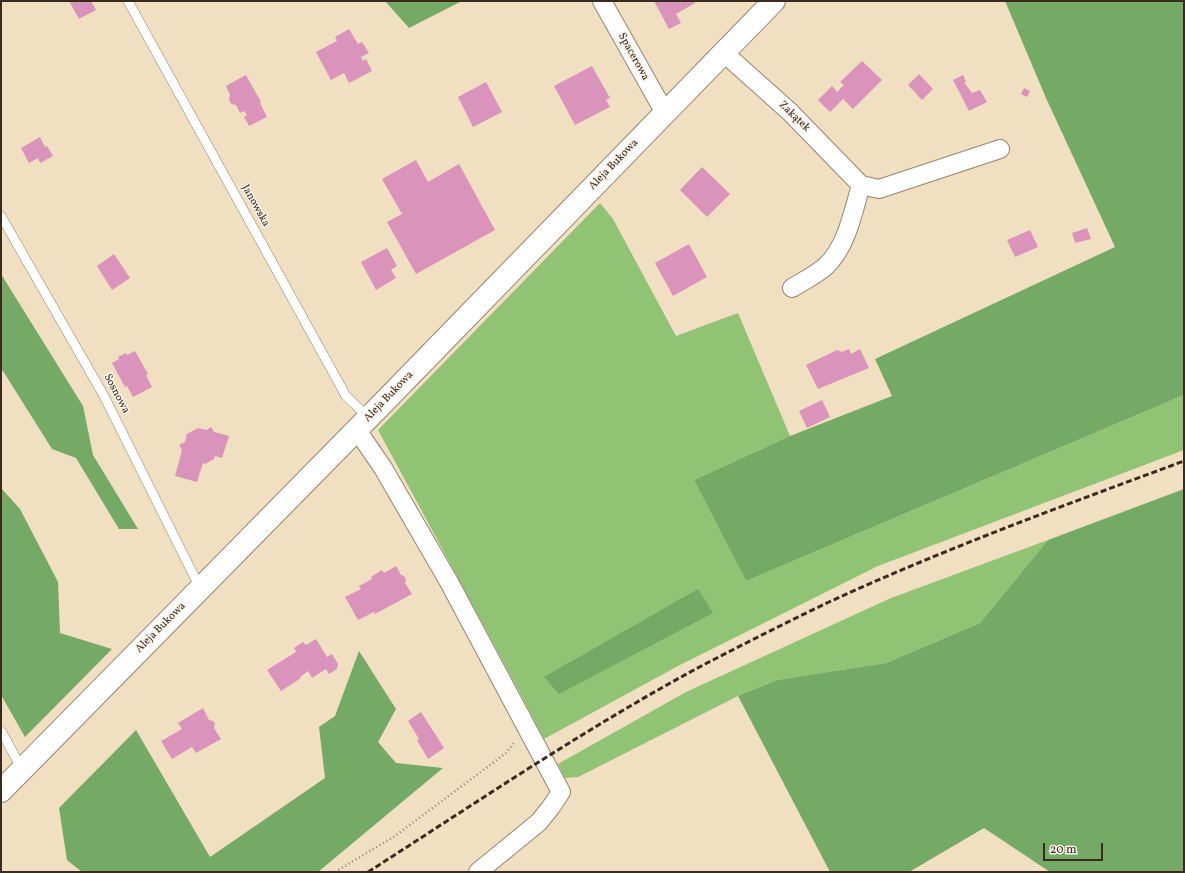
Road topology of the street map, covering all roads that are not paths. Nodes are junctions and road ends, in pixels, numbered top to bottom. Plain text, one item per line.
1 (128, 1) edge
2 (602, 1) edge
3 (774, 1) edge
4 (723, 52) junction
5 (665, 113) junction
6 (1000, 149) dead end
7 (861, 185) junction
8 (1, 216) edge
9 (792, 288) dead end
10 (363, 424) junction
11 (200, 588) junction
12 (1, 732) edge
13 (22, 769) junction
14 (1, 791) edge
15 (478, 872) edge

1 - 10 lane, Janowska
2 - 5 street, Spacerowa
3 - 4 street, Aleja Bukowa
4 - 5 street, Aleja Bukowa
4 - 7 street, Zakątek
5 - 10 street, Aleja Bukowa
6 - 7 street
7 - 9 street
8 - 11 lane, Sosnowa
10 - 11 street, Aleja Bukowa
10 - 15 street
11 - 13 street, Aleja Bukowa
12 - 13 lane
13 - 14 street, Aleja Bukowa

